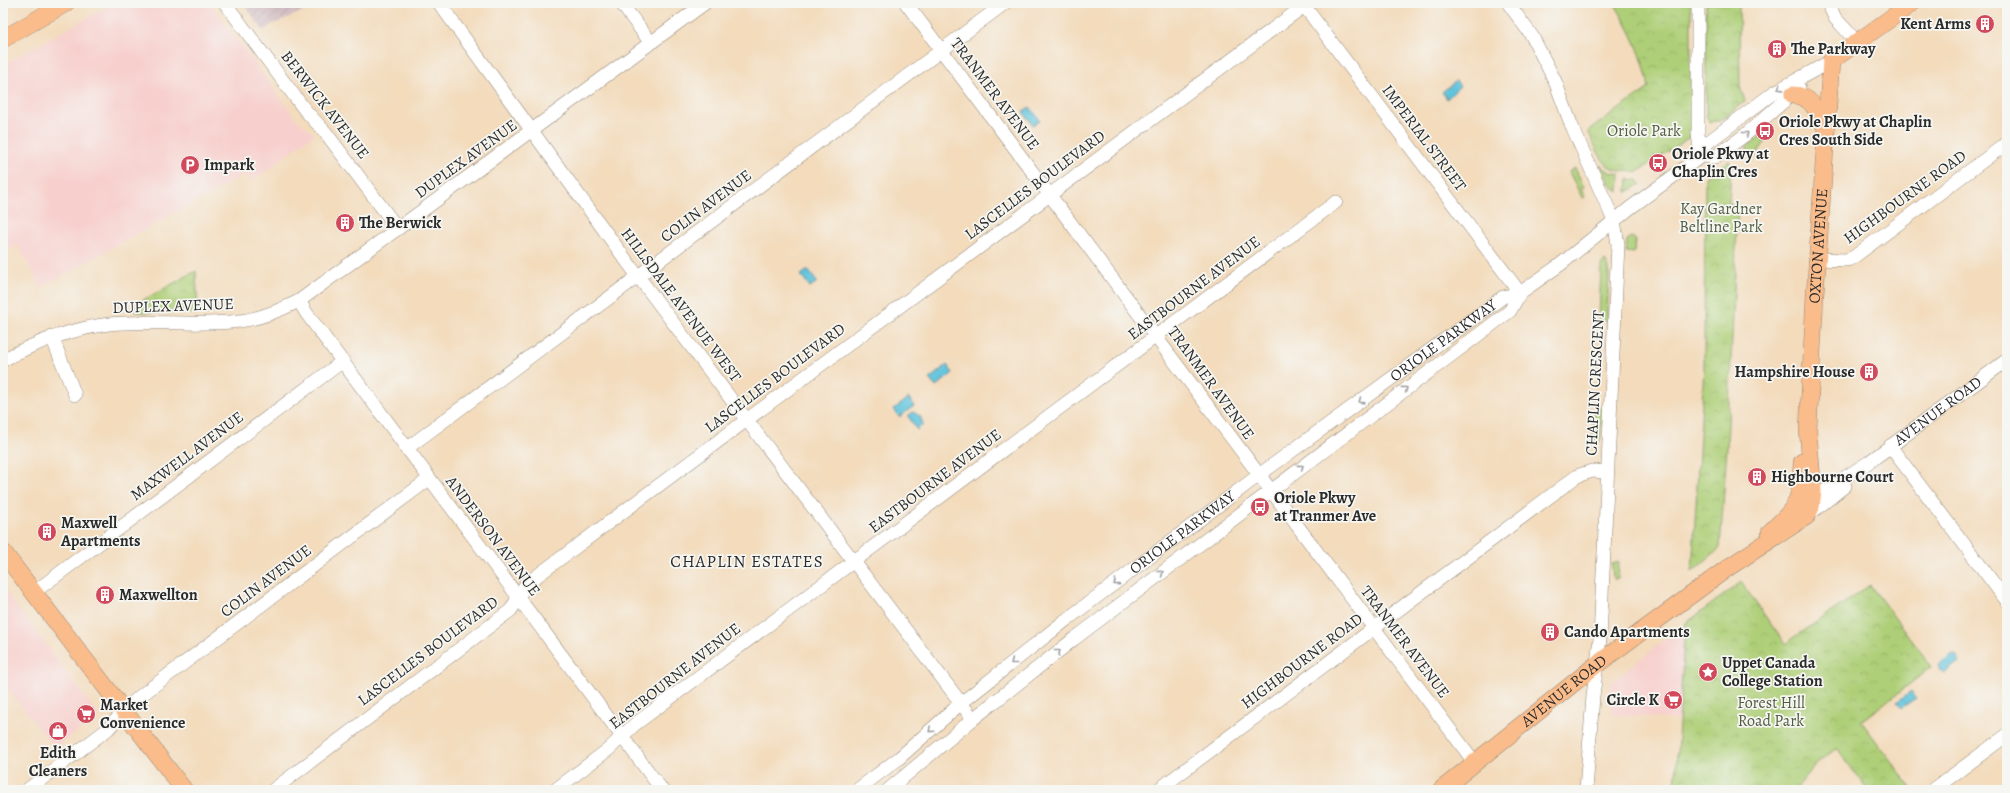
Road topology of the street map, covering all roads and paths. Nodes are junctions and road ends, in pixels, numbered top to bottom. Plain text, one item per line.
1 (66, 3) edge
2 (226, 3) edge
3 (440, 3) edge
4 (621, 3) edge
5 (705, 3) edge
6 (906, 3) edge
7 (1005, 3) edge
8 (1508, 3) edge
9 (1698, 3) edge
10 (1828, 3) edge
11 (1912, 3) edge
12 (1305, 4) edge
13 (3, 38) edge
14 (652, 43) junction
15 (1858, 43) junction
16 (942, 51) junction
17 (1831, 61) junction
18 (1815, 71) junction
19 (1793, 95) junction
20 (533, 131) junction
21 (1827, 131) junction
22 (2007, 143) edge
23 (1700, 156) junction
24 (1049, 196) junction
25 (1336, 202) dead end
26 (1614, 221) junction
27 (398, 228) junction
28 (1818, 259) junction
29 (639, 277) junction
30 (1520, 293) junction
31 (300, 301) junction
32 (52, 337) junction
33 (1156, 337) junction
34 (3, 360) edge
35 (2007, 360) edge
36 (343, 361) junction
37 (75, 395) dead end
38 (747, 421) junction
39 (1808, 430) junction
40 (1890, 446) junction
41 (406, 449) junction
42 (1869, 462) junction
43 (1607, 472) junction
44 (1259, 475) junction
45 (429, 479) junction
46 (1270, 490) junction
47 (1812, 499) junction
48 (1807, 516) junction
49 (1782, 521) junction
50 (1748, 554) junction
51 (5, 559) edge
52 (853, 563) junction
53 (33, 593) junction
54 (519, 597) junction
55 (2007, 601) edge
56 (1374, 629) junction
57 (1596, 664) junction
58 (960, 704) junction
59 (124, 711) junction
60 (973, 719) junction
61 (2007, 734) edge
62 (622, 738) junction
63 (1475, 763) junction
64 (879, 774) junction
65 (890, 789) edge
66 (27, 790) edge
67 (184, 790) edge
68 (273, 790) edge
69 (555, 790) edge
70 (662, 790) edge
71 (857, 790) edge
72 (1158, 790) edge
73 (1441, 790) edge
74 (1586, 790) edge
75 (1933, 790) edge

1 - 13 main road
2 - 27 street, BERWICK AVENUE
3 - 20 street, HILLSDALE AVENUE WEST
4 - 14 street
5 - 14 street, DUPLEX AVENUE
6 - 16 street, TRANMER AVENUE
7 - 16 street, COLIN AVENUE
8 - 26 street, CHAPLIN CRESCENT
9 - 23 street
10 - 15 street
11 - 15 main road, ORIOLE PARKWAY
12 - 24 street, LASCELLES BOULEVARD
12 - 30 street, IMPERIAL STREET
14 - 20 street, DUPLEX AVENUE
15 - 17 main road, ORIOLE PARKWAY
16 - 24 street, TRANMER AVENUE
16 - 29 street, COLIN AVENUE
17 - 18 street, ORIOLE PARKWAY
17 - 21 main road, OXTON AVENUE
18 - 19 street, ORIOLE PARKWAY
18 -> 23 street, ORIOLE PARKWAY
19 - 21 main road
23 -> 19 street, ORIOLE PARKWAY
20 - 27 street, DUPLEX AVENUE
20 - 29 street, HILLSDALE AVENUE WEST
21 - 28 main road, OXTON AVENUE
22 - 28 street, HIGHBOURNE ROAD
23 - 26 street, ORIOLE PARKWAY
24 - 33 street, TRANMER AVENUE
24 - 38 street, LASCELLES BOULEVARD
25 - 33 street, EASTBOURNE AVENUE
26 - 30 street, ORIOLE PARKWAY
26 - 43 street, CHAPLIN CRESCENT
27 - 31 street, DUPLEX AVENUE
28 - 39 main road, OXTON AVENUE
29 - 38 street, HILLSDALE AVENUE WEST
29 - 41 street, COLIN AVENUE
30 -> 44 street, ORIOLE PARKWAY
46 -> 30 street, ORIOLE PARKWAY
31 - 32 street, DUPLEX AVENUE
31 - 36 street, ANDERSON AVENUE
32 - 34 street, DUPLEX AVENUE
32 - 37 street
33 - 44 street, TRANMER AVENUE
33 - 52 street, EASTBOURNE AVENUE
35 - 40 street, AVENUE ROAD
36 - 41 street, ANDERSON AVENUE
36 - 53 street, MAXWELL AVENUE
38 - 52 street, HILLSDALE AVENUE WEST
38 - 54 street, LASCELLES BOULEVARD
39 - 47 main road, OXTON AVENUE
39 - 49 main road, OXTON AVENUE
40 - 42 street, AVENUE ROAD
40 - 55 street
41 - 45 street, ANDERSON AVENUE
42 - 47 street, AVENUE ROAD
42 - 48 street, AVENUE ROAD
43 - 56 street, HIGHBOURNE ROAD
43 - 57 street, CHAPLIN CRESCENT
44 - 46 street, TRANMER AVENUE
44 -> 58 street, ORIOLE PARKWAY
45 - 54 street, ANDERSON AVENUE
45 - 59 street, COLIN AVENUE
46 - 56 street, TRANMER AVENUE
60 -> 46 street, ORIOLE PARKWAY
47 - 48 main road, OXTON AVENUE
47 - 49 street, AVENUE ROAD
48 - 50 main road, AVENUE ROAD
49 - 50 main road, AVENUE ROAD
50 - 57 main road, AVENUE ROAD
51 - 53 main road
52 - 58 street, HILLSDALE AVENUE WEST
52 - 62 street, EASTBOURNE AVENUE
53 - 59 main road
54 - 62 street, ANDERSON AVENUE
54 - 68 street, LASCELLES BOULEVARD
56 - 63 street, TRANMER AVENUE
56 - 72 street, HIGHBOURNE ROAD
57 - 63 main road, AVENUE ROAD
57 - 74 street, CHAPLIN CRESCENT
58 - 60 street, HILLSDALE AVENUE WEST
58 -> 64 street, ORIOLE PARKWAY
59 - 66 street, COLIN AVENUE
59 - 67 main road
60 - 65 street, ORIOLE PARKWAY
61 - 75 street
62 - 69 street, EASTBOURNE AVENUE
62 - 70 street, ANDERSON AVENUE
63 - 73 main road, AVENUE ROAD
64 - 65 street
64 - 71 street, ORIOLE PARKWAY

